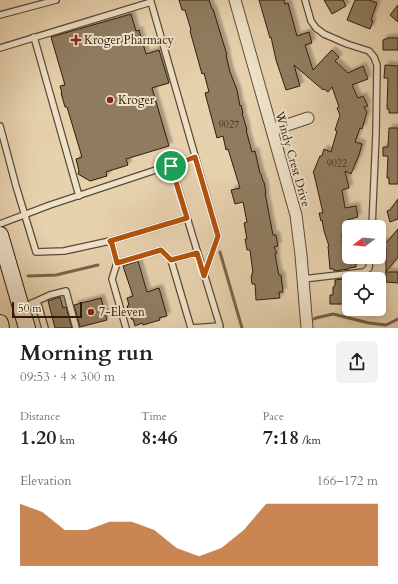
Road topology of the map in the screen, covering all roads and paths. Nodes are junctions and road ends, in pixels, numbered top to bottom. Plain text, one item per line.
1 (56, 0) edge
2 (235, 0) edge
3 (305, 0) edge
4 (0, 15) edge
5 (34, 37) junction
6 (0, 48) edge
7 (308, 118) dead end
8 (0, 126) edge
9 (272, 130) junction
10 (195, 157) junction
11 (171, 166) junction
12 (79, 196) junction
13 (25, 214) junction
14 (187, 218) junction
15 (372, 220) edge
16 (0, 224) edge
17 (0, 235) edge
18 (110, 241) junction
19 (197, 253) junction
20 (171, 260) junction
21 (117, 263) junction
22 (369, 264) edge
23 (204, 276) junction
24 (304, 279) junction
25 (37, 301) junction
26 (21, 308) junction
27 (0, 323) edge
28 (220, 327) edge
29 (1, 328) edge
30 (27, 328) edge
31 (45, 328) edge
32 (76, 328) edge
33 (126, 328) edge
34 (307, 328) edge

1 - 4 lane
2 - 9 street, Windy Crest Drive
3 - 15 lane
5 - 6 lane
5 - 10 lane
5 - 12 lane
7 - 9 street
8 - 13 lane
9 - 24 street, Windy Crest Drive
10 - 11 lane
10 - 23 lane
11 - 12 lane
11 - 14 lane
12 - 13 lane
13 - 16 lane
13 - 18 lane
14 - 18 lane
14 - 19 lane
17 - 26 main road
18 - 21 lane
19 - 20 lane
19 - 23 lane
20 - 21 lane
20 - 28 lane
21 - 33 lane
22 - 24 lane
23 - 28 lane
24 - 34 street, Windy Crest Drive
25 - 26 lane
25 - 31 lane
25 - 32 lane
26 - 30 main road
27 - 29 main road

